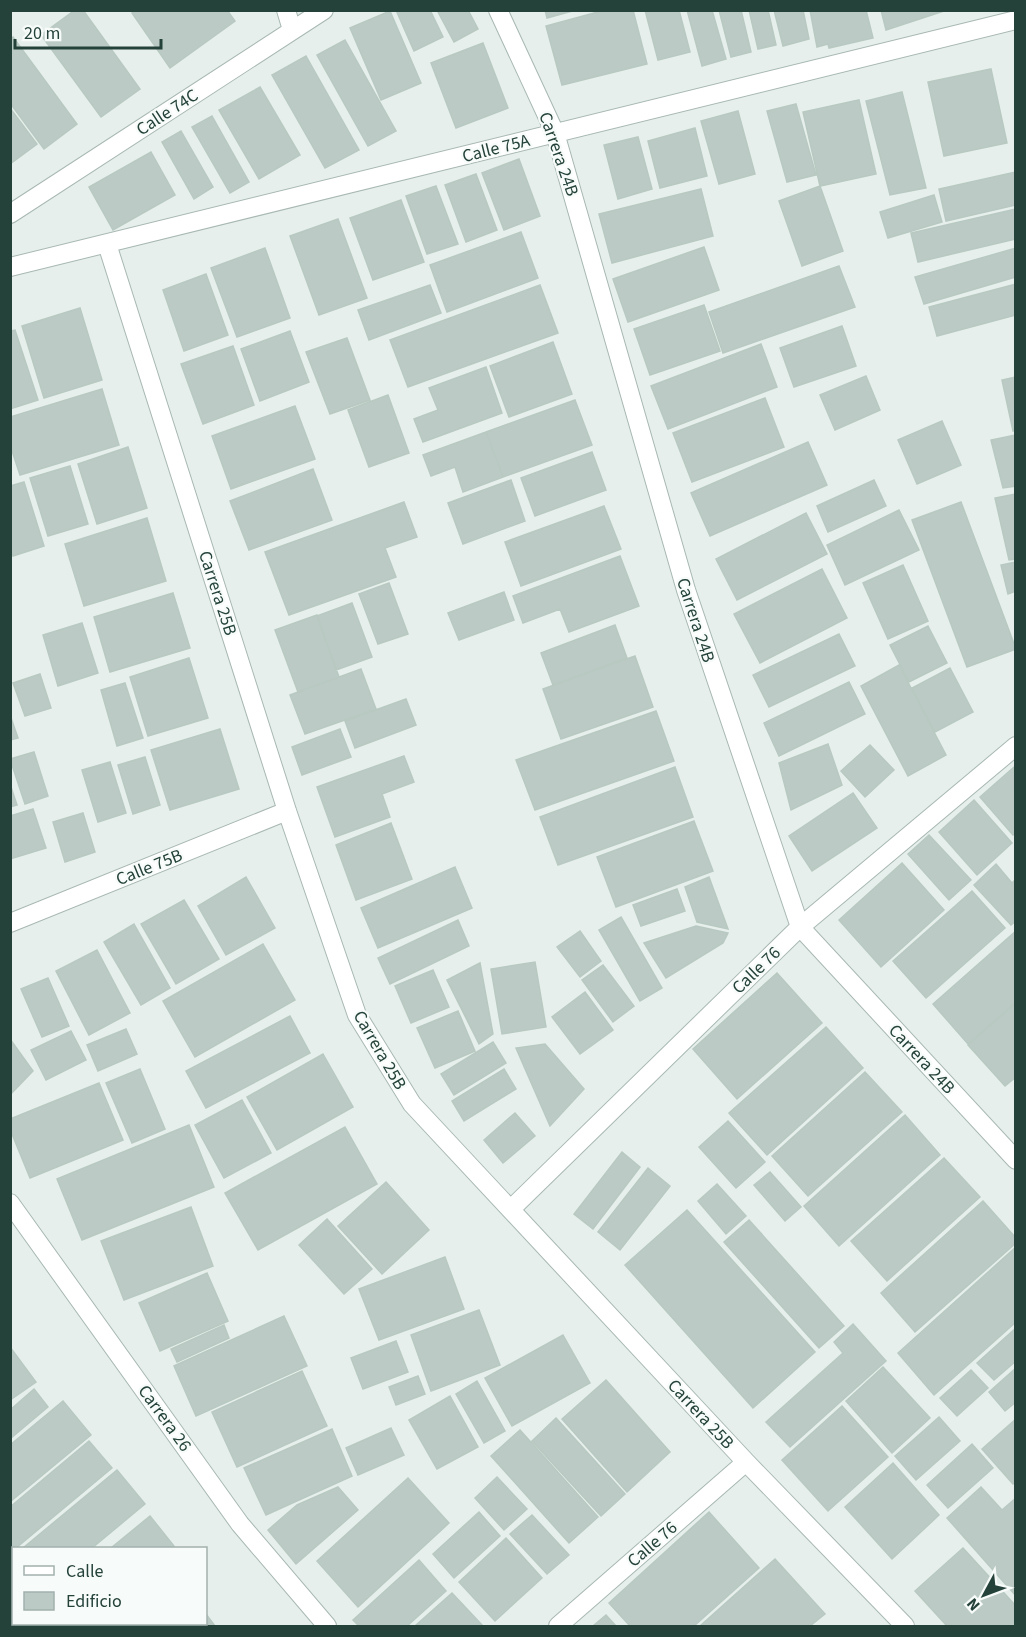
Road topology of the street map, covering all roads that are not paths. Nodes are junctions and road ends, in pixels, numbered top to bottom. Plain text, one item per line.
1 (286, 10) edge
2 (324, 10) edge
3 (498, 10) edge
4 (1016, 20) edge
5 (292, 30) junction
6 (555, 133) junction
7 (10, 214) edge
8 (106, 244) junction
9 (10, 267) edge
10 (1016, 746) edge
11 (288, 811) junction
12 (10, 923) edge
13 (800, 927) junction
14 (1016, 1160) edge
15 (10, 1203) edge
16 (511, 1209) junction
17 (746, 1462) junction
18 (327, 1626) edge
19 (558, 1626) edge
20 (905, 1626) edge

1 - 5 street
2 - 5 street, Calle 74C
3 - 6 street, Carrera 24B
4 - 6 street, Calle 75A
5 - 7 street, Calle 74C
6 - 8 street, Calle 75A
6 - 13 street, Carrera 24B
8 - 9 street, Calle 75A
8 - 11 street, Carrera 25B
10 - 13 street, Calle 76
11 - 12 street, Calle 75B
11 - 16 street, Carrera 25B
13 - 14 street, Carrera 24B
13 - 16 street, Calle 76
15 - 18 street, Carrera 26
16 - 17 street, Carrera 25B
17 - 19 street, Calle 76
17 - 20 street, Carrera 25B

